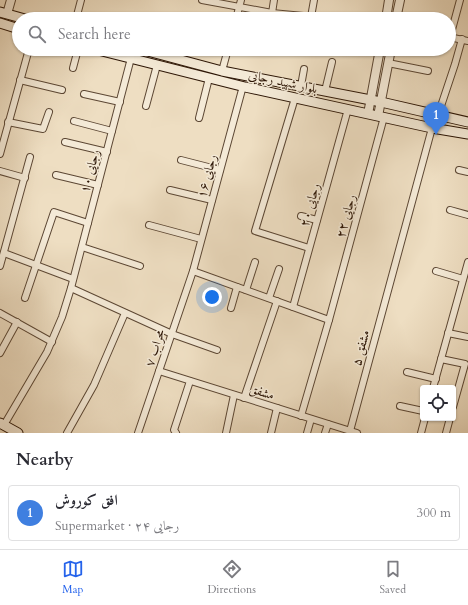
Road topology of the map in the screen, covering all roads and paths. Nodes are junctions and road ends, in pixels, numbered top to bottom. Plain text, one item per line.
1 (11, 0) edge
2 (202, 0) edge
3 (241, 0) edge
4 (274, 0) edge
5 (314, 0) edge
6 (389, 0) edge
7 (400, 0) edge
8 (460, 0) edge
9 (81, 1) edge
10 (213, 1) edge
11 (239, 7) junction
12 (78, 12) edge
13 (238, 12) edge
14 (266, 12) edge
15 (272, 12) edge
16 (312, 12) edge
17 (387, 12) edge
18 (397, 12) edge
19 (3, 13) edge
20 (456, 15) edge
21 (0, 23) edge
22 (12, 27) edge
23 (465, 40) edge
24 (27, 56) edge
25 (76, 56) edge
26 (123, 56) edge
27 (181, 56) edge
28 (226, 56) edge
29 (379, 56) edge
30 (389, 56) edge
31 (131, 58) junction
32 (332, 62) dead end
33 (388, 63) junction
34 (157, 65) junction
35 (73, 68) dead end
36 (304, 69) dead end
37 (222, 71) junction
38 (428, 72) dead end
39 (209, 78) junction
40 (20, 80) junction
41 (374, 82) junction
42 (384, 84) junction
43 (243, 86) junction
44 (301, 86) junction
45 (62, 90) dead end
46 (325, 91) junction
47 (84, 94) dead end
48 (295, 98) junction
49 (370, 100) junction
50 (120, 102) junction
51 (381, 102) junction
52 (146, 106) dead end
53 (348, 109) junction
54 (48, 112) dead end
55 (368, 114) junction
56 (438, 115) junction
57 (381, 116) junction
58 (199, 118) dead end
59 (74, 121) dead end
60 (8, 122) junction
61 (468, 122) edge
62 (432, 128) junction
63 (112, 131) junction
64 (468, 134) edge
65 (65, 142) dead end
66 (107, 152) junction
67 (0, 154) edge
68 (30, 157) dead end
69 (181, 160) dead end
70 (220, 170) junction
71 (459, 170) dead end
72 (0, 171) edge
73 (468, 172) edge
74 (56, 175) dead end
75 (25, 178) junction
76 (98, 185) junction
77 (170, 190) dead end
78 (212, 200) junction
79 (450, 210) dead end
80 (468, 215) edge
81 (301, 216) dead end
82 (317, 220) junction
83 (88, 222) junction
84 (149, 225) dead end
85 (201, 239) junction
86 (82, 247) junction
87 (309, 248) junction
88 (4, 253) junction
89 (255, 262) dead end
90 (468, 262) edge
91 (36, 265) junction
92 (0, 266) edge
93 (140, 266) dead end
94 (279, 269) dead end
95 (193, 271) junction
96 (436, 271) dead end
97 (74, 279) junction
98 (463, 279) junction
99 (237, 287) junction
100 (71, 288) junction
101 (246, 290) junction
102 (25, 298) dead end
103 (269, 298) junction
104 (276, 301) junction
105 (293, 307) junction
106 (231, 308) dead end
107 (0, 313) edge
108 (125, 313) junction
109 (329, 320) junction
110 (17, 322) junction
111 (448, 333) junction
112 (172, 334) junction
113 (468, 337) edge
114 (52, 342) junction
115 (217, 350) dead end
116 (0, 353) edge
117 (441, 359) junction
118 (159, 372) junction
119 (407, 372) dead end
120 (436, 379) junction
121 (190, 381) junction
122 (434, 385) edge
123 (234, 395) junction
124 (456, 396) edge
125 (244, 398) junction
126 (400, 406) dead end
127 (277, 408) junction
128 (420, 410) edge
129 (301, 416) junction
130 (311, 419) junction
131 (424, 421) edge
132 (449, 421) edge
133 (2, 424) edge
134 (328, 424) junction
135 (350, 431) junction
136 (18, 433) edge
137 (67, 433) edge
138 (138, 433) edge
139 (176, 433) edge
140 (226, 433) edge
141 (271, 433) edge
142 (307, 433) edge
143 (325, 433) edge
144 (357, 433) edge
145 (421, 433) edge
146 (446, 433) edge

1 - 19 street
2 - 10 street
3 - 11 street
4 - 15 street
5 - 16 street
6 - 17 street
7 - 18 street
8 - 20 street
9 - 12 street
10 - 11 street
11 - 13 street
11 - 14 street
21 - 22 main road
23 - 56 street
24 - 40 street
25 - 35 street
26 - 31 main road, بلوار شهید رجایی
27 - 37 main road, بلوار شهید رجایی
28 - 37 street
29 - 41 street
30 - 33 street
31 - 34 main road, بلوار شهید رجایی
31 - 50 street, رجایی ۱۰
32 - 46 street
33 - 38 street
33 - 42 street
34 - 39 main road, بلوار شهید رجایی
34 - 52 street
36 - 44 street
37 - 44 main road, بلوار شهید رجایی
39 - 43 main road, بلوار شهید رجایی
39 - 58 street
40 - 45 street
40 - 60 street
41 - 42 street
41 - 49 street
42 - 51 street
43 - 48 main road, بلوار شهید رجایی
43 - 70 street, رجایی ۱۶
44 - 46 main road, بلوار شهید رجایی
46 - 49 main road, بلوار شهید رجایی
47 - 50 street
48 - 53 main road, بلوار شهید رجایی
48 - 87 street
49 - 51 main road, بلوار شهید رجایی
49 - 55 street
50 - 63 street, رجایی ۱۰
51 - 56 main road, بلوار شهید رجایی
51 - 57 street
53 - 55 main road, بلوار شهید رجایی
53 - 82 street, رجایی ۲۰
54 - 60 street
55 - 57 main road, بلوار شهید رجایی
56 - 61 main road, بلوار شهید رجایی
57 - 62 main road, بلوار شهید رجایی
57 - 109 street, رجایی ۲۲
59 - 63 street
60 - 67 street
62 - 64 main road, بلوار شهید رجایی
62 - 135 street, مشفق ۵
63 - 66 street, رجایی ۱۰
65 - 66 street
66 - 76 street, رجایی ۱۰
68 - 75 street
69 - 70 street
70 - 78 street, رجایی ۱۶
71 - 73 street
72 - 75 street
74 - 76 street
75 - 88 street
76 - 83 street, رجایی ۱۰
77 - 78 street
78 - 85 street, رجایی ۱۶
79 - 80 street
81 - 82 street
82 - 87 street, رجایی ۲۰
83 - 86 street, رجایی ۱۰
83 - 91 street
84 - 85 street
85 - 95 street, رجایی ۱۶
86 - 93 street
86 - 97 street, رجایی ۱۰
87 - 105 street, رجایی ۲۰
88 - 91 street
88 - 92 street
89 - 101 street
90 - 98 street
91 - 97 street
91 - 102 street
94 - 103 street
95 - 99 street
95 - 112 street, محراب ۷
96 - 98 street
97 - 100 street, رجایی ۱۰
98 - 111 street
99 - 101 street
99 - 106 street
100 - 108 street
100 - 114 street, رجایی ۱۰
101 - 103 street
103 - 104 street
104 - 105 street
104 - 125 street
105 - 109 street
107 - 110 street
108 - 112 street
108 - 137 street
109 - 129 street, رجایی ۲۲
110 - 114 street
110 - 116 street
111 - 113 street
111 - 117 street
112 - 115 street
112 - 118 street, محراب ۷
114 - 133 street, رجایی ۱۰
117 - 120 street
117 - 124 street
118 - 121 street, مشفق
118 - 138 street, محراب ۷
119 - 120 street
120 - 122 street
121 - 123 street, مشفق
121 - 139 street
123 - 125 street, مشفق
123 - 140 street
125 - 127 street, مشفق
126 - 128 street
127 - 129 street, مشفق
127 - 141 street
129 - 130 street, مشفق
130 - 134 street, مشفق
130 - 142 street
131 - 145 street
132 - 146 street
133 - 136 main road
134 - 135 street, مشفق
134 - 143 street
135 - 144 street, مشفق

